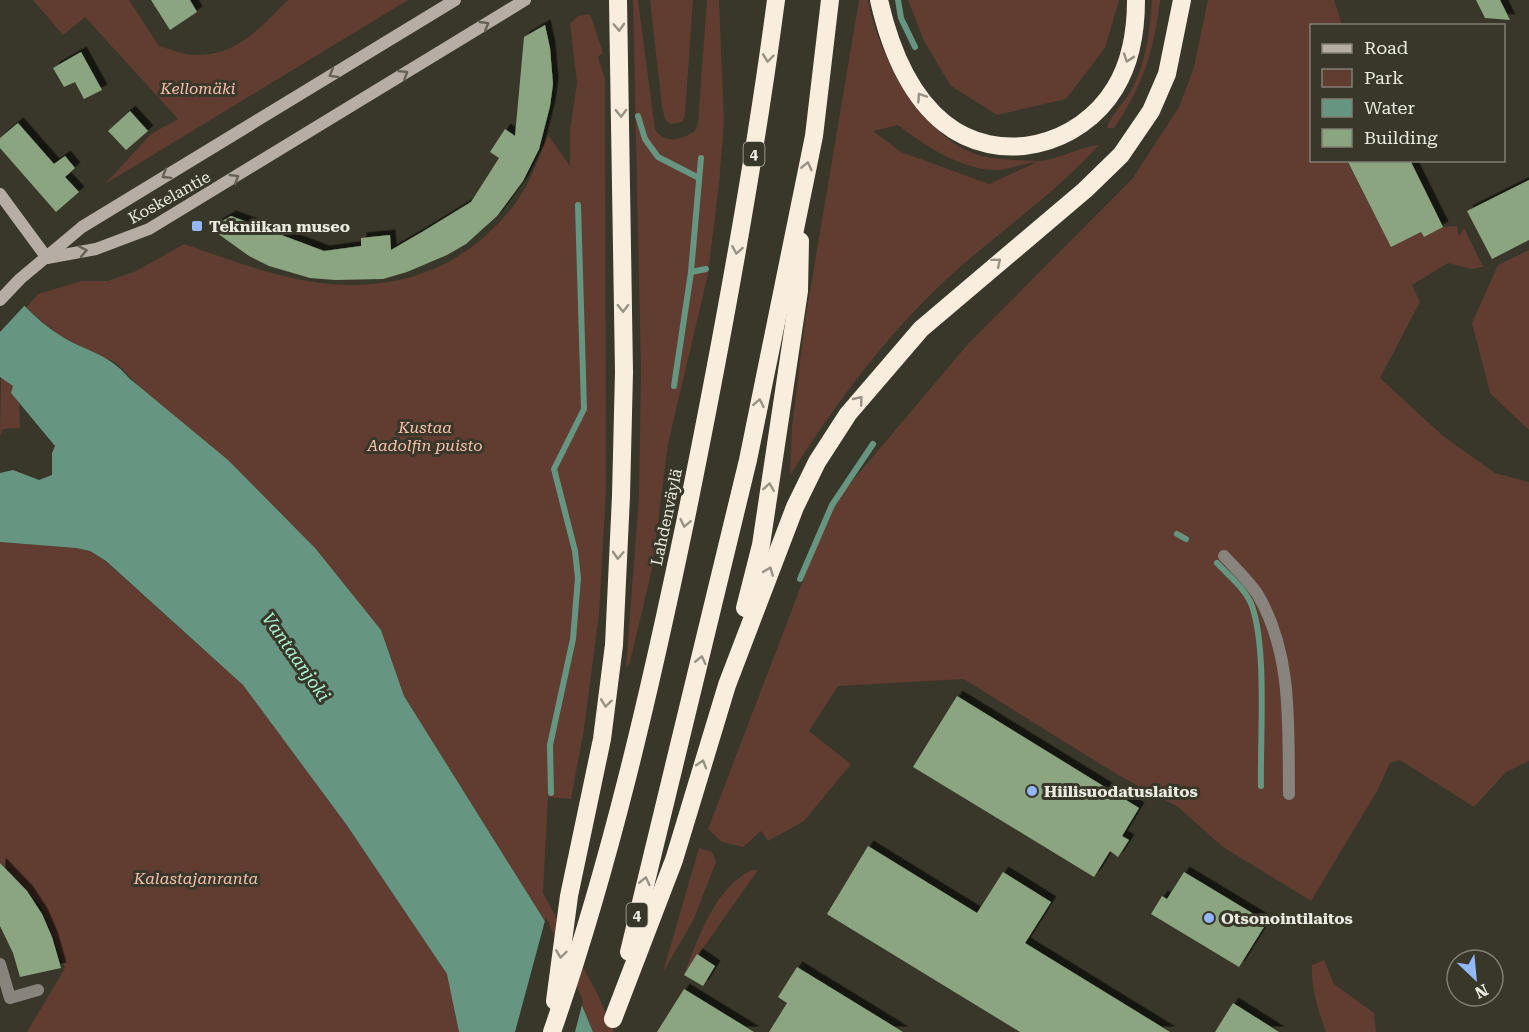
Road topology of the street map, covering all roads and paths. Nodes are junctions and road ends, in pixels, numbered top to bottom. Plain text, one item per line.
1 (455, 0) edge
2 (525, 0) edge
3 (618, 0) edge
4 (776, 0) edge
5 (830, 0) edge
6 (879, 0) edge
7 (1136, 0) edge
8 (1182, 0) edge
9 (0, 194) edge
10 (800, 196) junction
11 (47, 258) junction
12 (0, 300) edge
13 (1224, 556) dead end
14 (727, 685) junction
15 (1289, 794) dead end
16 (0, 964) edge
17 (38, 990) dead end
18 (611, 1026) edge
19 (551, 1032) edge

1 -> 11 main road, Koskelantie
11 -> 2 main road, Koskelantie
3 -> 19 highway
4 -> 19 highway, Lahdenväylä / 4
10 -> 5 highway, 4
7 -> 6 highway
14 -> 8 highway
9 - 11 main road
14 -> 10 highway
18 -> 10 highway, 4
11 - 12 main road
13 - 15 street
18 -> 14 highway
16 - 17 street

